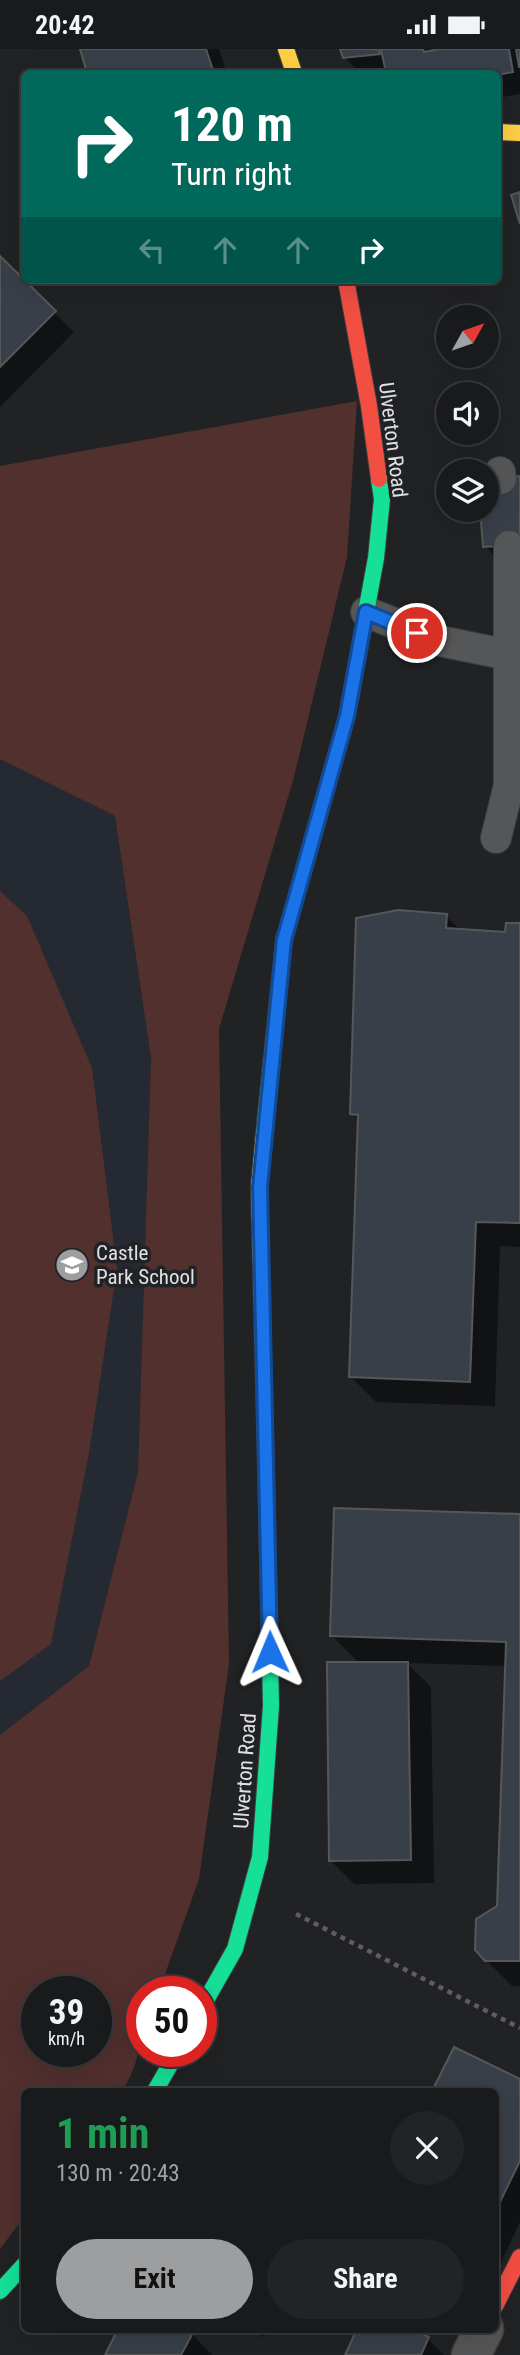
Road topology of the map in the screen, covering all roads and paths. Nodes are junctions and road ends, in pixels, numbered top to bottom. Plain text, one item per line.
1 (286, 49) edge
2 (293, 70) edge
3 (501, 132) edge
4 (520, 133) edge
5 (347, 284) edge
6 (509, 546) dead end
7 (366, 612) junction
8 (509, 655) junction
9 (515, 744) edge
10 (496, 838) dead end
11 (289, 1911) dead end
12 (217, 1981) edge
13 (520, 2028) edge
14 (168, 2067) edge
15 (157, 2088) edge
16 (520, 2257) edge
17 (21, 2268) edge
18 (0, 2291) edge
19 (499, 2298) edge
20 (482, 2333) edge
21 (471, 2355) edge

1 - 2 main road
3 - 4 main road
5 - 7 main road, Ulverton Road
6 - 8 lane
7 - 8 lane
7 - 12 main road, Ulverton Road
8 - 9 lane
9 - 10 lane
11 - 13 path
14 - 15 main road
16 - 19 main road
17 - 18 main road
20 - 21 street

